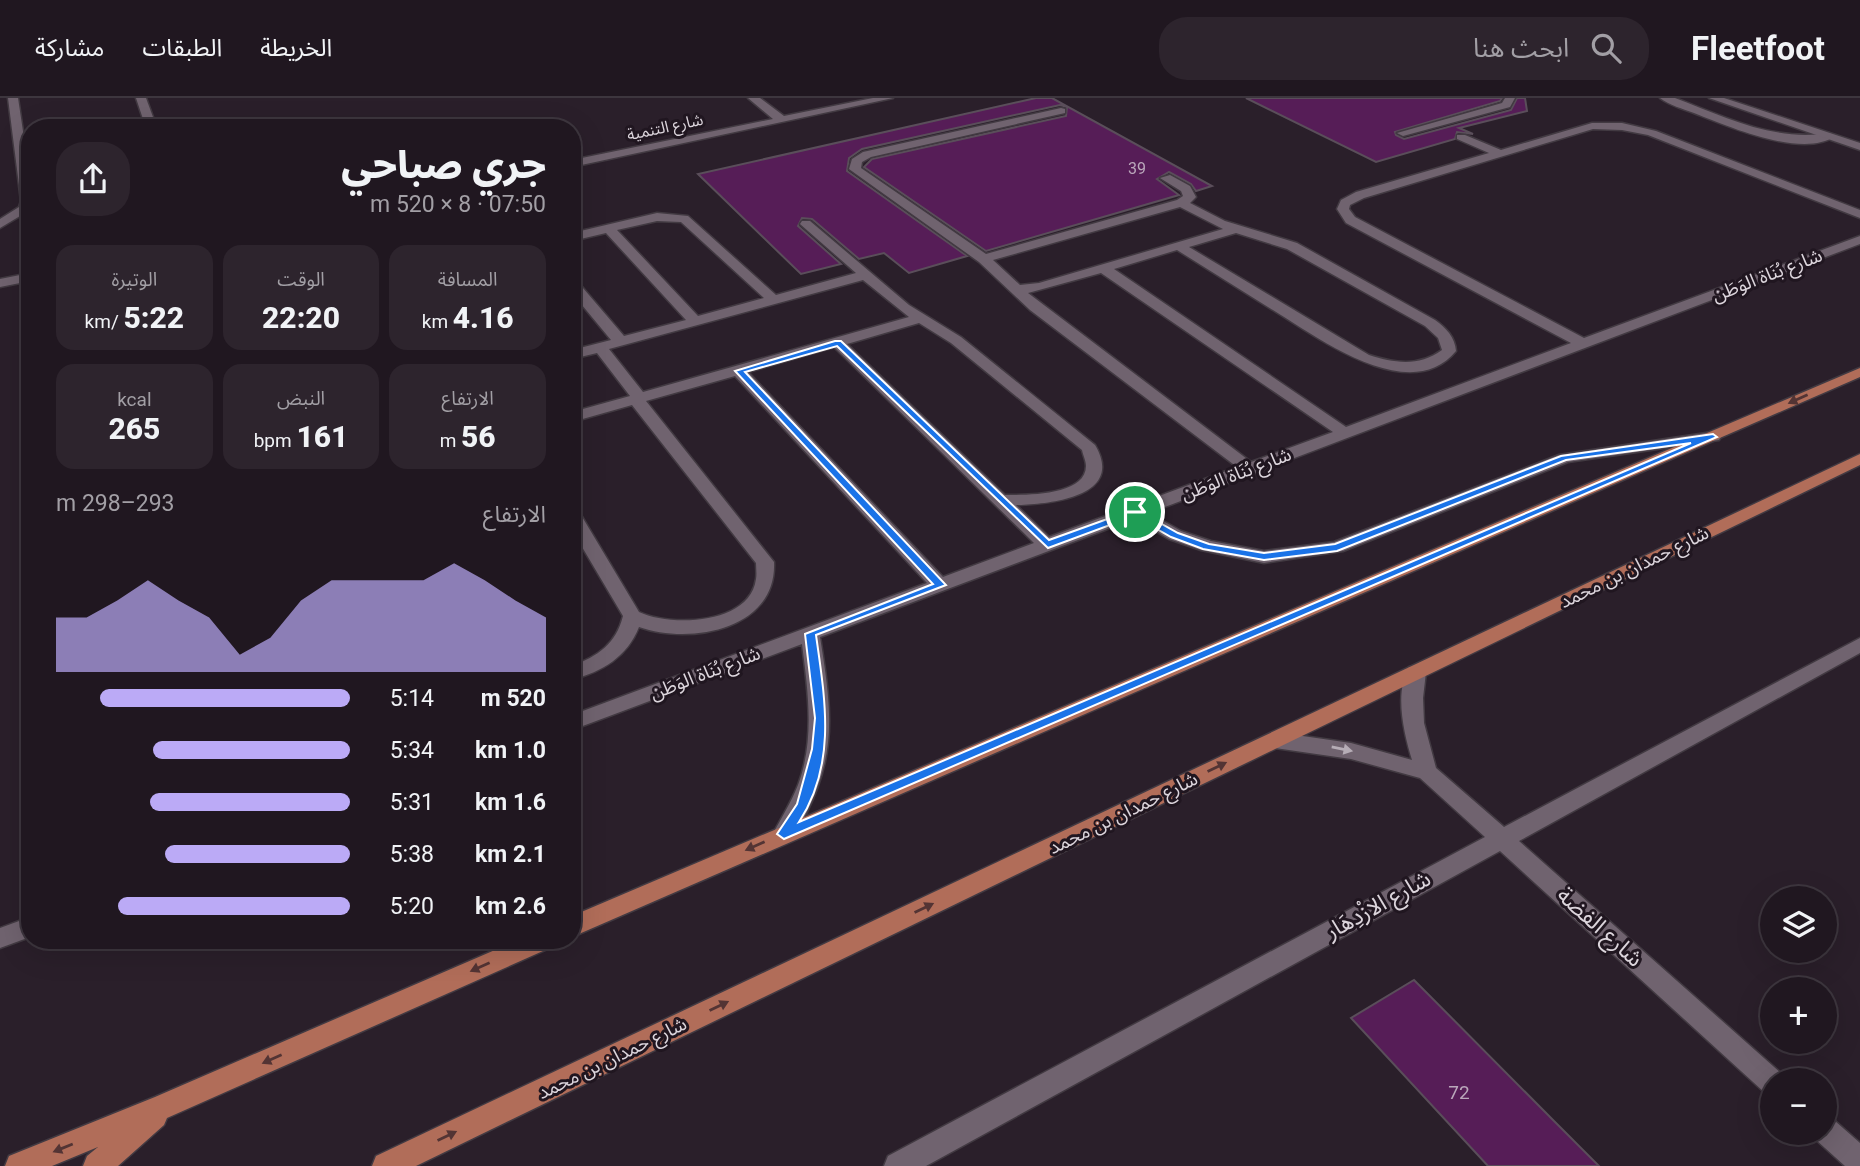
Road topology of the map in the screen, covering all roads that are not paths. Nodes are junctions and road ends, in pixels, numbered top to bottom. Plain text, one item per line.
1 (13, 98) edge
2 (141, 98) edge
3 (752, 98) edge
4 (888, 98) edge
5 (1510, 98) edge
6 (1665, 98) edge
7 (1714, 98) edge
8 (1061, 111) dead end
9 (149, 119) edge
10 (782, 120) junction
11 (1429, 130) junction
12 (1409, 131) dead end
13 (1444, 131) dead end
14 (1829, 136) junction
15 (1860, 147) edge
16 (1499, 153) junction
17 (21, 157) edge
18 (1481, 159) junction
19 (581, 162) edge
20 (1166, 178) dead end
21 (1181, 203) junction
22 (21, 211) edge
23 (1860, 214) edge
24 (0, 224) edge
25 (806, 224) dead end
26 (608, 228) junction
27 (1235, 229) junction
28 (581, 235) edge
29 (1860, 240) edge
30 (1179, 246) junction
31 (984, 259) junction
32 (1103, 268) junction
33 (865, 275) junction
34 (21, 279) edge
35 (0, 283) edge
36 (1015, 290) junction
37 (581, 295) edge
38 (774, 300) junction
39 (919, 319) junction
40 (695, 321) junction
41 (620, 341) junction
42 (838, 343) junction
43 (1583, 344) junction
44 (600, 347) junction
45 (581, 352) edge
46 (739, 371) junction
47 (1860, 372) edge
48 (638, 399) junction
49 (581, 415) edge
50 (1345, 433) junction
51 (1713, 437) junction
52 (1860, 459) edge
53 (1250, 469) junction
54 (1001, 500) junction
55 (1135, 512) junction
56 (581, 531) edge
57 (1048, 545) junction
58 (940, 585) junction
59 (632, 616) junction
60 (810, 634) junction
61 (1860, 645) edge
62 (581, 669) edge
63 (1416, 672) junction
64 (581, 720) edge
65 (1275, 740) junction
66 (1427, 772) junction
67 (784, 834) junction
68 (1501, 838) junction
69 (581, 923) edge
70 (21, 930) edge
71 (0, 938) edge
72 (523, 949) edge
73 (1760, 1071) edge
74 (165, 1106) junction
75 (1837, 1141) edge
76 (1860, 1161) edge
77 (19, 1166) edge
78 (97, 1166) edge
79 (386, 1166) edge
80 (898, 1166) edge

1 - 17 street
2 - 9 street
3 - 10 street
4 - 10 street, شارع التنمية
5 - 11 street
6 - 14 street
7 - 14 street
8 - 31 street
10 - 19 street, شارع التنمية
11 - 12 street
11 - 13 street
14 - 15 street
16 - 18 street
16 - 18 street
16 - 23 street
18 - 43 street
20 - 21 street
21 - 27 street
21 - 31 street
22 - 24 street
25 - 33 street
26 - 28 street
26 - 38 street
26 - 40 street
27 - 30 street
27 - 30 street
29 - 43 street, شارع بُنَاة الوَطَن
30 - 32 street
31 - 36 street
32 - 36 street
32 - 50 street
33 - 38 street
33 - 39 street
34 - 35 street
36 - 53 street
37 - 41 lane
38 - 40 street
39 - 42 street
39 - 54 street
40 - 41 street
41 - 44 street
42 - 46 street
42 - 54 street
43 - 50 street, شارع بُنَاة الوَطَن
44 - 45 street
44 - 48 street
46 - 48 street
46 - 58 street
47 -> 51 main road
48 - 49 street
48 - 59 street
50 - 53 street, شارع بُنَاة الوَطَن
51 - 55 street
51 - 67 main road
52 - 63 main road, شارع حمدان بن محمد
53 - 55 street, شارع بُنَاة الوَطَن
54 - 57 street
55 - 57 street, شارع بُنَاة الوَطَن
56 - 59 street
57 - 58 street, شارع بُنَاة الوَطَن
58 - 60 street, شارع بُنَاة الوَطَن
59 - 62 street
60 - 64 street, شارع بُنَاة الوَطَن
60 - 67 street
61 - 68 street, شارع الازْدِهَار
63 - 65 main road, شارع حمدان بن محمد
63 - 66 street, شارع الفضة
65 -> 66 street, شارع الفضة
79 -> 65 main road, شارع حمدان بن محمد
66 - 68 street, شارع الفضة
67 -> 69 main road
68 - 73 street, شارع الفضة
68 - 80 street, شارع الازْدِهَار
70 - 71 street
72 -> 74 main road
74 -> 77 main road
74 - 78 main road
75 - 76 street

